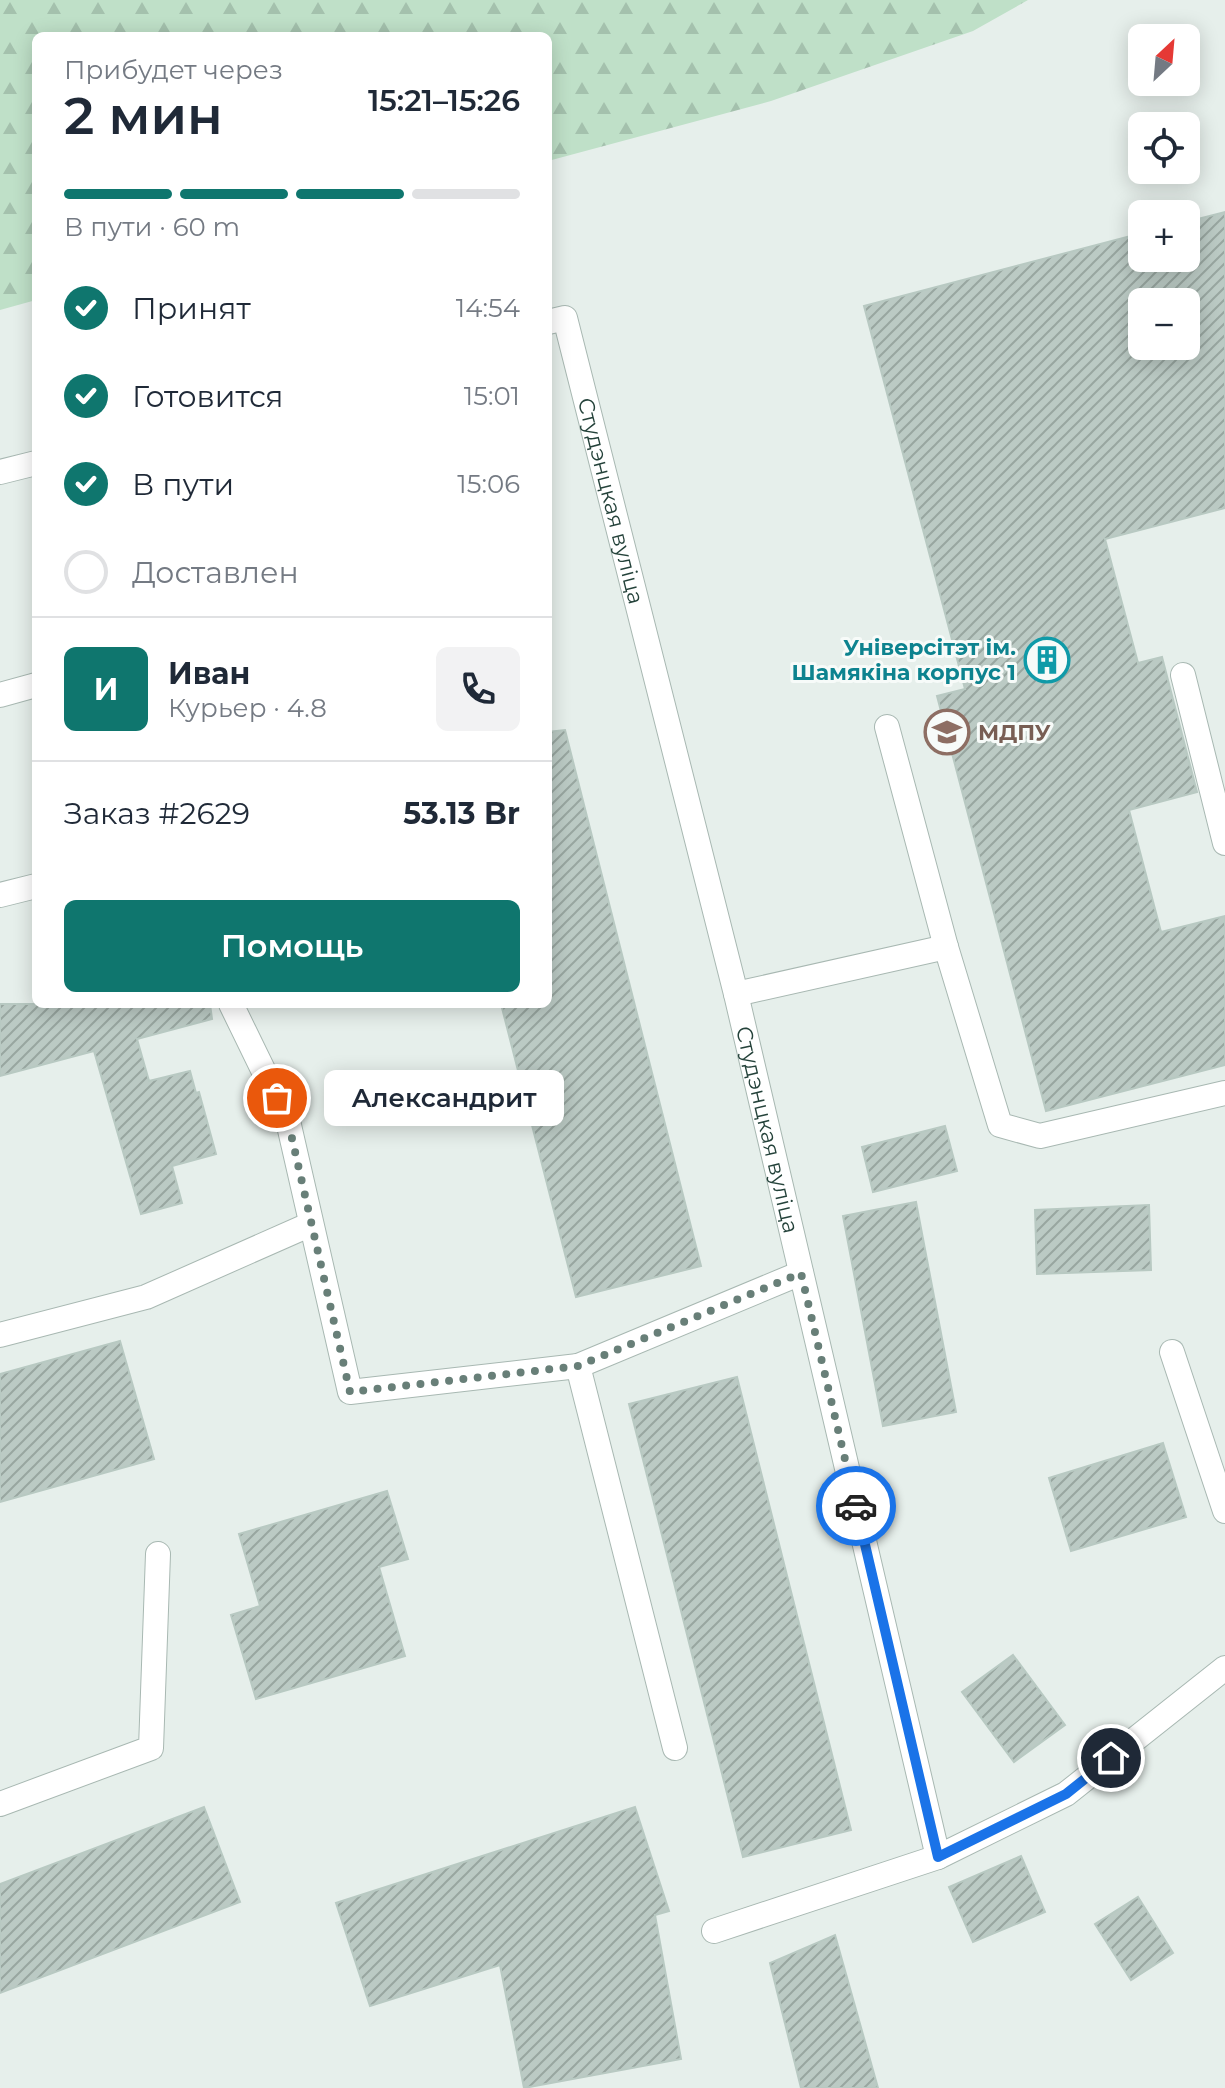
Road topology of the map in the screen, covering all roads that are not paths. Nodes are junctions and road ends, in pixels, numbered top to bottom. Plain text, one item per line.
1 (552, 321) edge
2 (32, 464) edge
3 (0, 472) edge
4 (1183, 675) dead end
5 (32, 686) edge
6 (0, 695) edge
7 (887, 727) dead end
8 (1225, 843) edge
9 (32, 887) edge
10 (0, 895) edge
11 (946, 947) junction
12 (736, 994) junction
13 (233, 1008) edge
14 (1225, 1093) edge
15 (311, 1224) junction
16 (801, 1273) junction
17 (0, 1335) edge
18 (1172, 1352) dead end
19 (578, 1366) junction
20 (1225, 1511) edge
21 (158, 1554) dead end
22 (1225, 1668) edge
23 (675, 1748) dead end
24 (0, 1804) edge
25 (938, 1857) junction
26 (714, 1931) dead end

1 - 12 street, Студэнцкая вуліца
2 - 3 street
4 - 8 street
5 - 6 street
7 - 11 street
9 - 10 street
11 - 12 street
11 - 14 street
12 - 16 street, Студэнцкая вуліца
13 - 15 street
15 - 17 street
15 - 19 street
16 - 19 street
16 - 25 street, Студэнцкая вуліца
18 - 20 street
19 - 23 street
21 - 24 street
22 - 25 street
25 - 26 street

